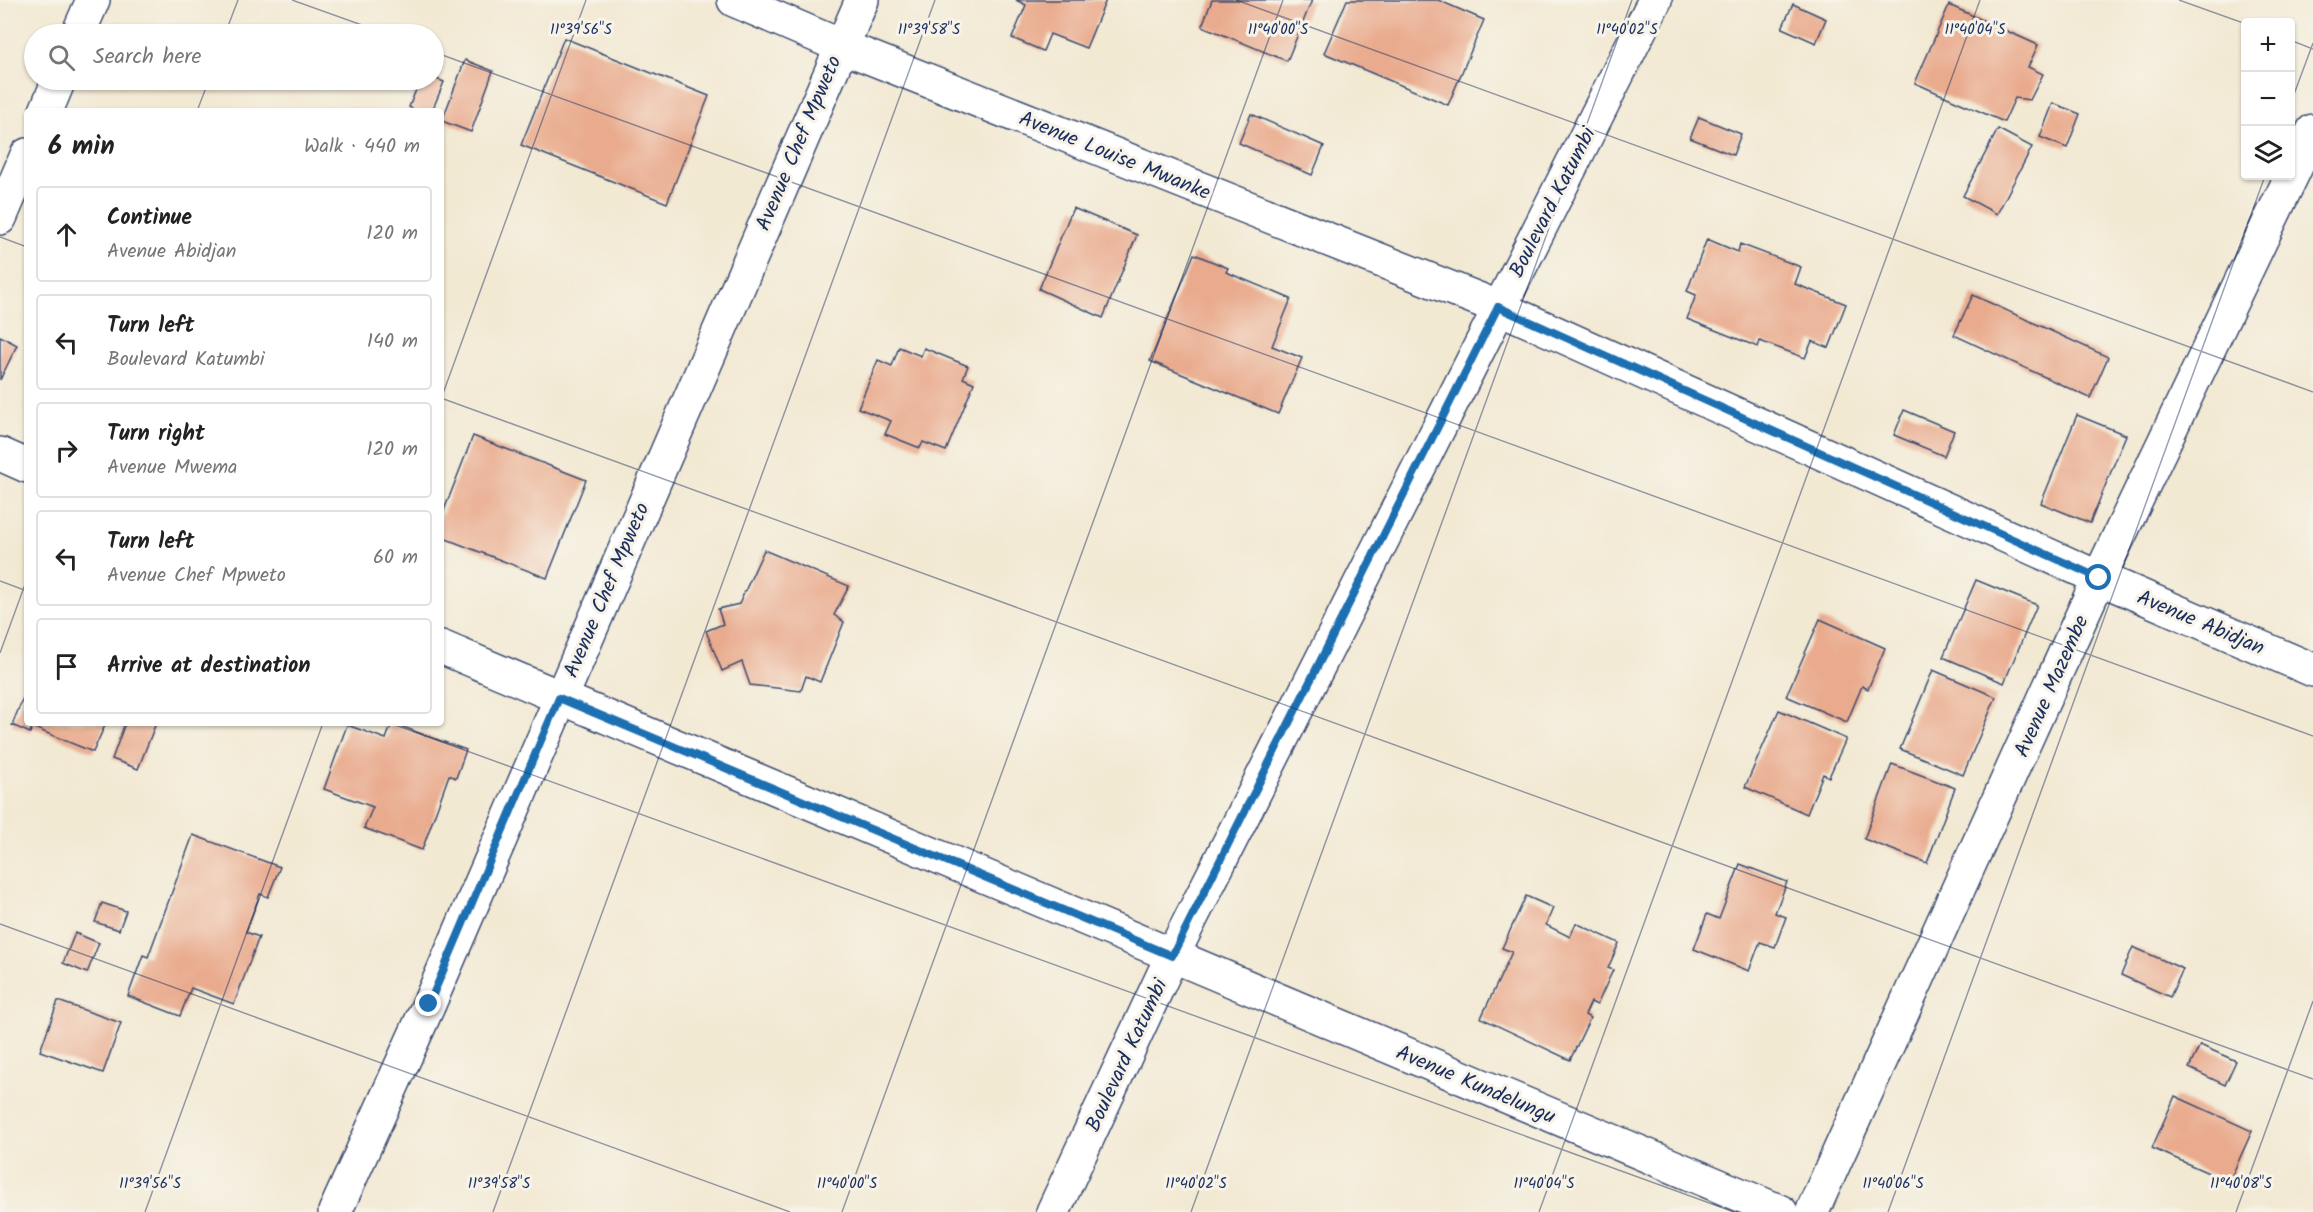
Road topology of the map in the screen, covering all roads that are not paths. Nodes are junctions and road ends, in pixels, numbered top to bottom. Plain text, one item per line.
1 (93, 0) edge
2 (734, 0) edge
3 (862, 0) edge
4 (1655, 0) edge
5 (82, 24) edge
6 (841, 46) junction
7 (55, 90) edge
8 (47, 108) edge
9 (2313, 131) edge
10 (24, 162) edge
11 (0, 218) edge
12 (1498, 307) junction
13 (0, 454) edge
14 (24, 465) edge
15 (2099, 578) junction
16 (444, 648) edge
17 (2313, 670) edge
18 (559, 698) junction
19 (1172, 956) junction
20 (335, 1212) edge
21 (1053, 1212) edge
22 (1781, 1212) edge
23 (1812, 1212) edge

1 - 5 street
2 - 6 street, Avenue Louise Mwanke
3 - 6 street, Avenue Chef Mpweto
4 - 12 street, Boulevard Katumbi
6 - 12 street, Avenue Louise Mwanke
6 - 18 street, Avenue Chef Mpweto
7 - 8 street
9 - 15 street, Avenue Mazembe
10 - 11 street
12 - 15 street, Avenue Abidjan
12 - 19 street, Boulevard Katumbi
13 - 14 street
15 - 17 street, Avenue Abidjan
15 - 23 street, Avenue Mazembe
16 - 18 street, Avenue Kundelungu
18 - 19 street, Avenue Kundelungu
18 - 20 street, Avenue Chef Mpweto
19 - 21 street, Boulevard Katumbi
19 - 22 street, Avenue Kundelungu

